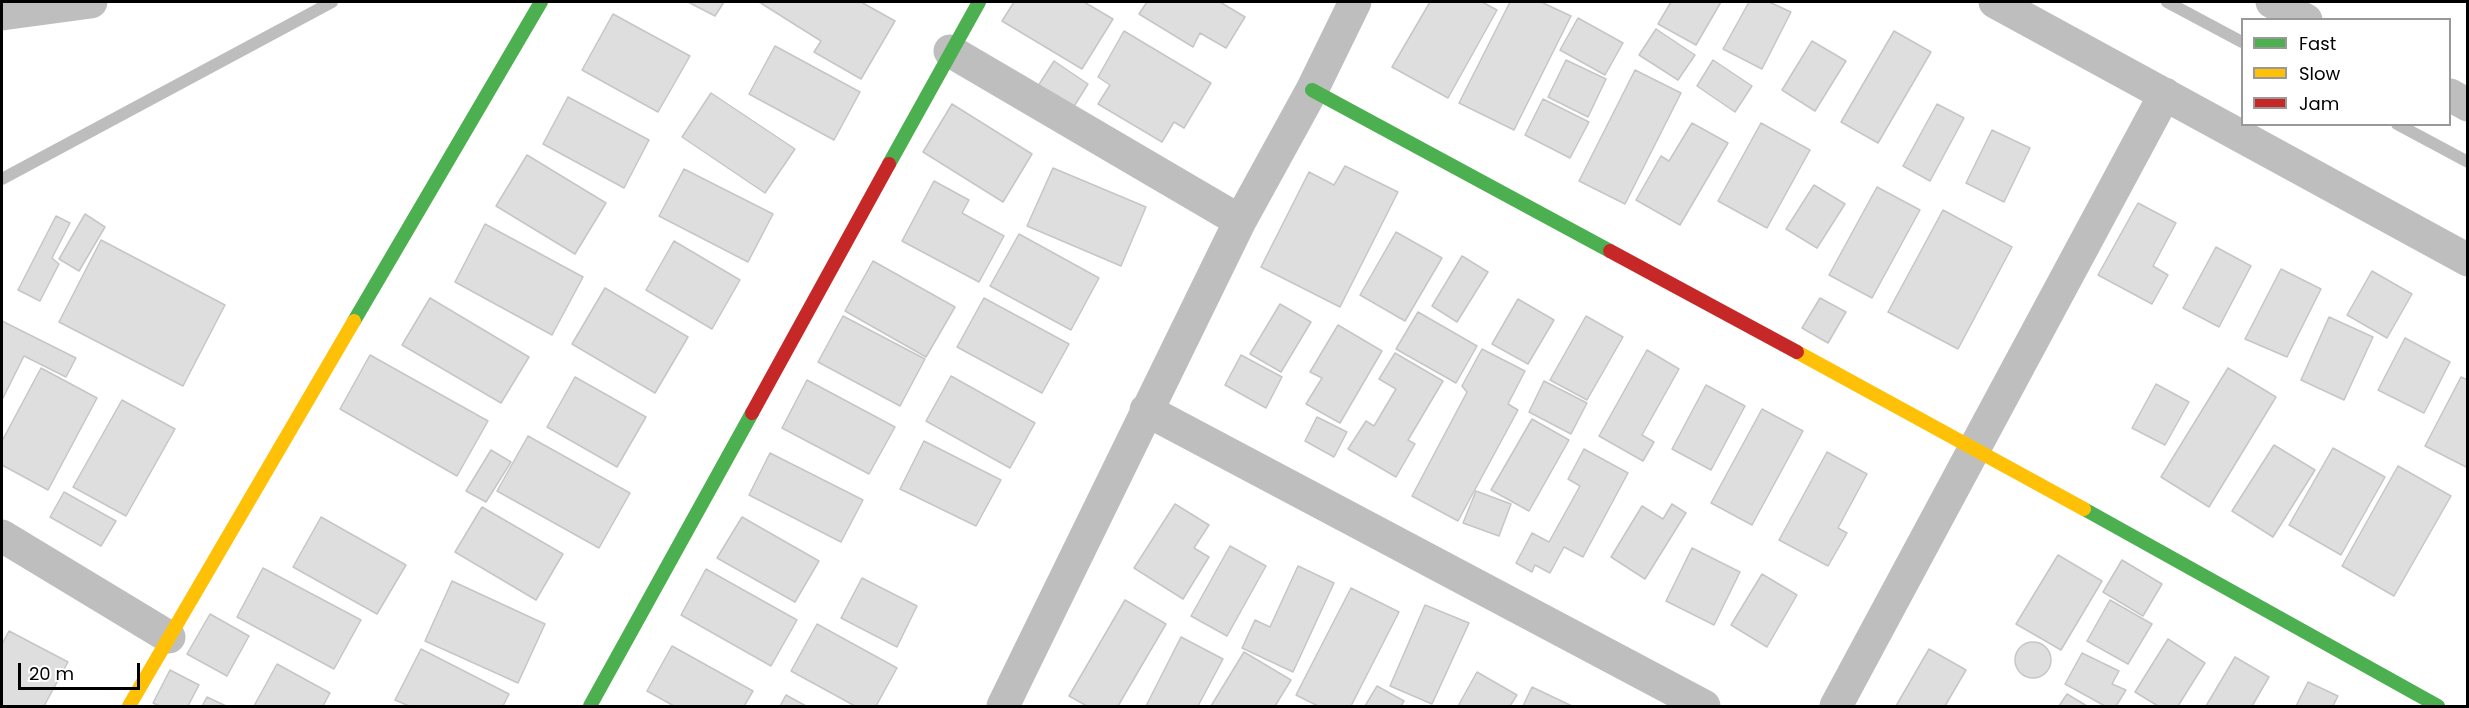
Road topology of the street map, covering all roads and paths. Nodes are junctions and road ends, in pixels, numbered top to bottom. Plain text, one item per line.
1 (91, 2) edge
2 (540, 2) edge
3 (979, 2) edge
4 (1355, 2) edge
5 (1995, 2) edge
6 (2272, 2) edge
7 (2, 14) edge
8 (2302, 18) edge
9 (950, 51) junction
10 (1312, 90) junction
11 (2165, 94) junction
12 (2451, 96) edge
13 (2468, 105) edge
14 (1240, 221) junction
15 (2468, 260) edge
16 (1146, 410) junction
17 (1974, 448) junction
18 (2, 536) edge
19 (169, 637) junction
20 (129, 706) edge
21 (590, 706) edge
22 (1004, 706) edge
23 (1704, 706) edge
24 (1836, 706) edge
25 (2438, 706) edge

1 - 7 street
2 - 19 street
3 - 9 street
4 - 10 street
5 - 11 street
6 - 8 street
9 - 14 street
9 - 21 street
10 - 14 street
10 - 17 street
11 - 15 street
11 - 17 street
12 - 13 street
14 - 16 street
16 - 22 street
16 - 23 street
17 - 24 street
17 - 25 street
18 - 19 street
19 - 20 street

